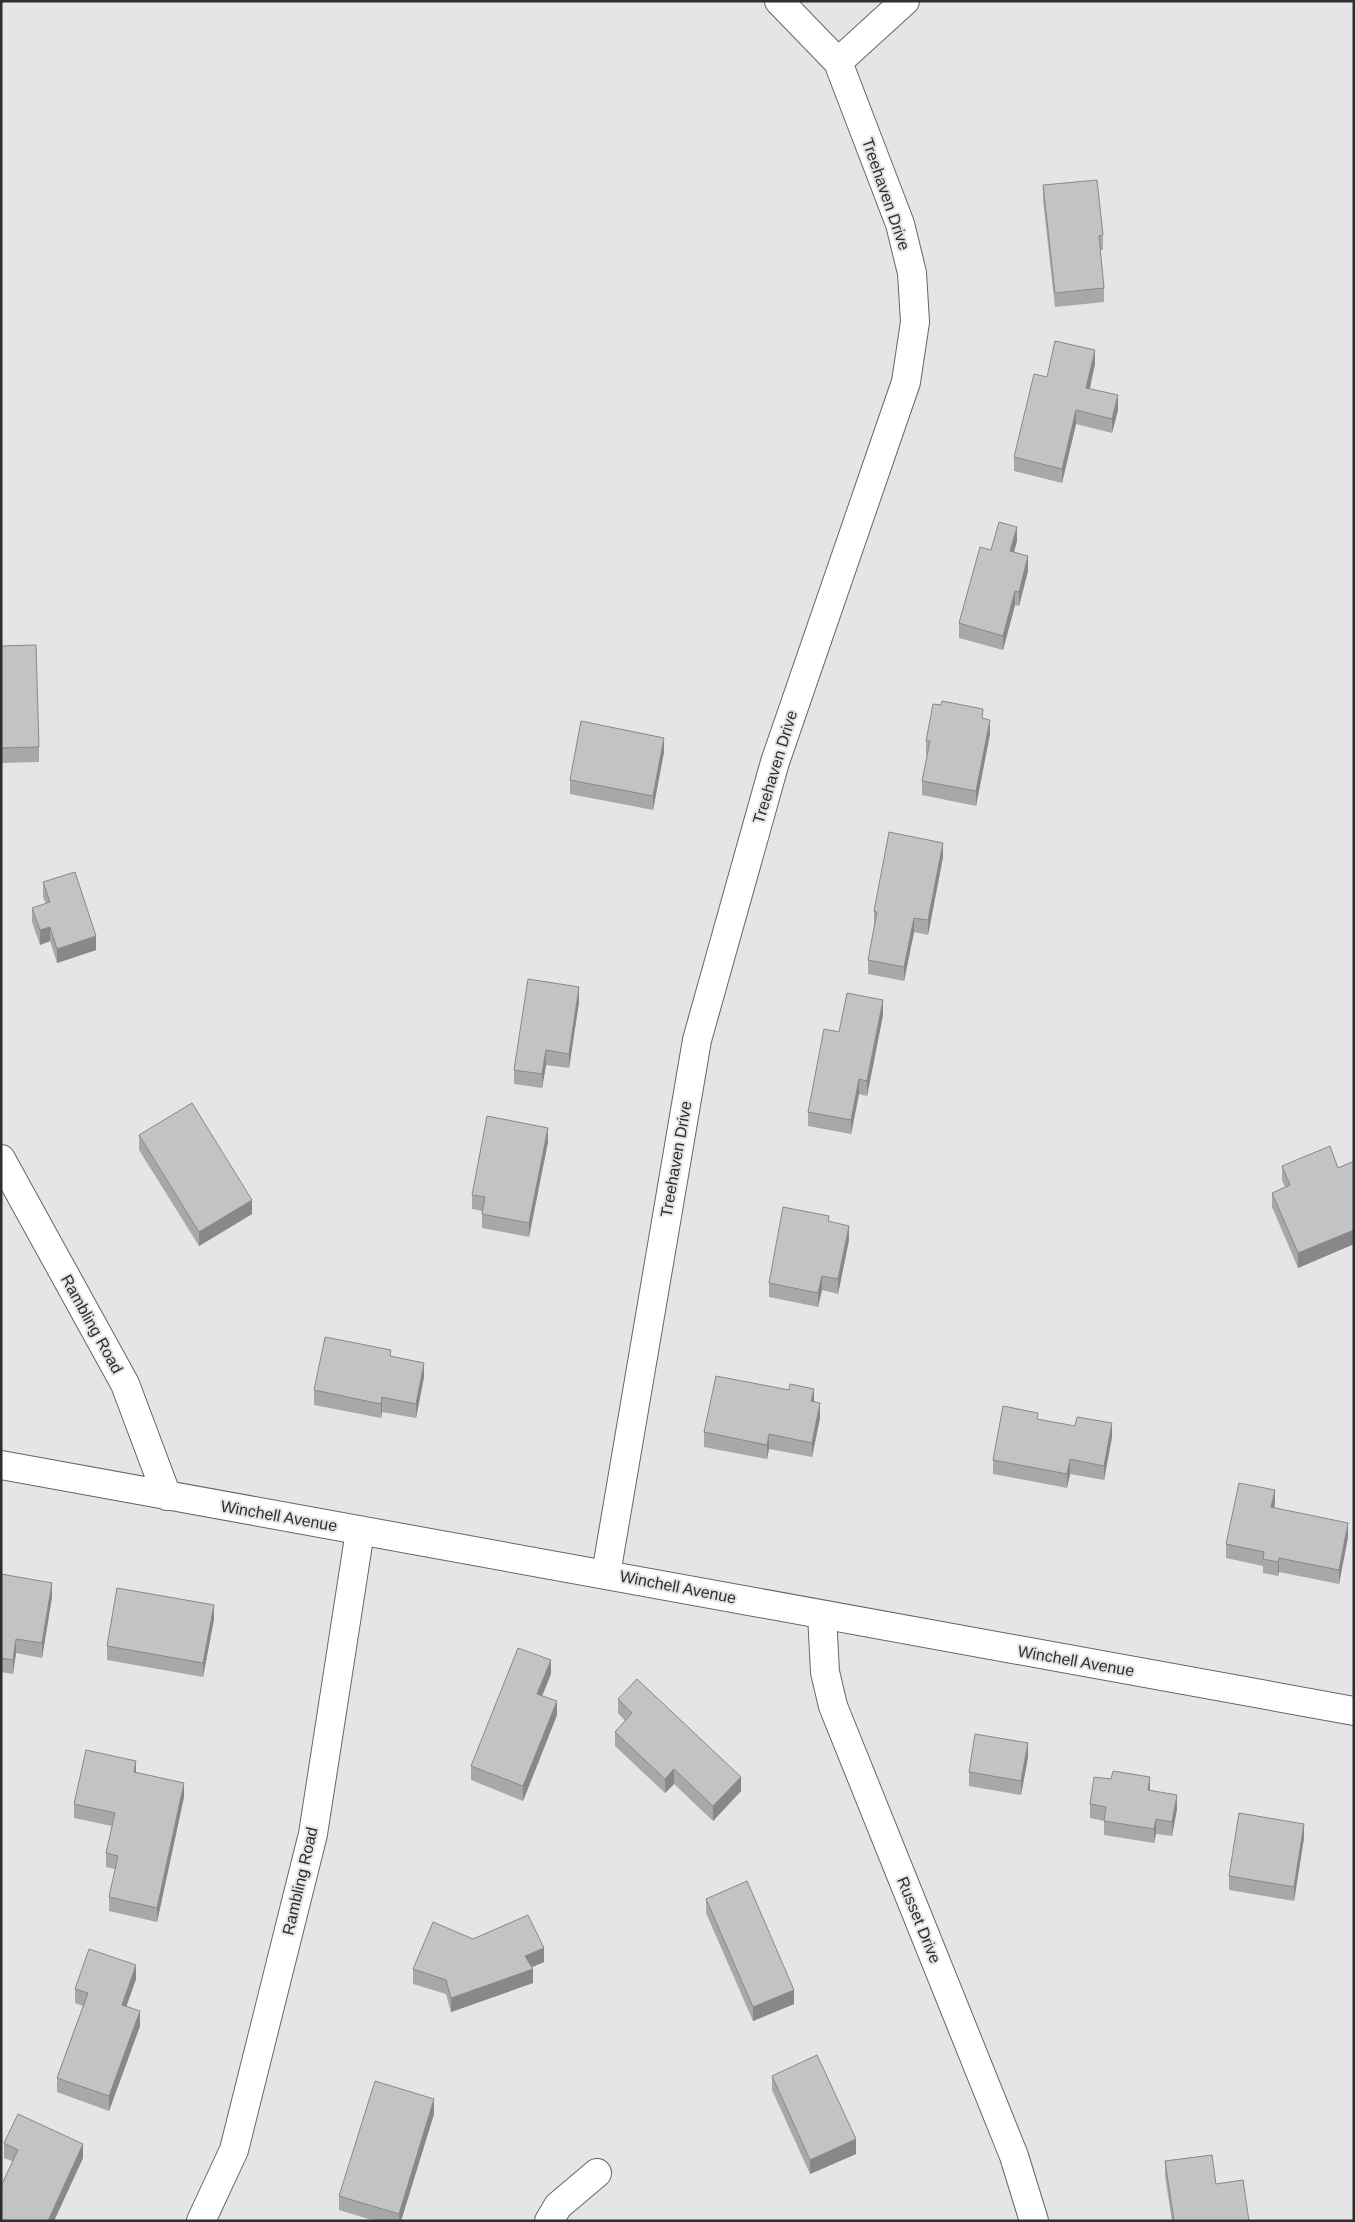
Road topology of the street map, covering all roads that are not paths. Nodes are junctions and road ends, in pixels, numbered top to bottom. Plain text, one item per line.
1 (779, 1) edge
2 (905, 1) edge
3 (838, 62) junction
4 (1, 1159) edge
5 (1, 1465) edge
6 (167, 1496) junction
7 (360, 1531) junction
8 (606, 1574) junction
9 (822, 1615) junction
10 (1354, 1711) edge
11 (597, 2173) dead end
12 (201, 2221) edge
13 (549, 2221) edge
14 (1034, 2221) edge

1 - 3 street, Treehaven Drive
2 - 3 street
3 - 8 street, Treehaven Drive
4 - 6 street, Rambling Road
5 - 6 street, Winchell Avenue
6 - 7 street, Winchell Avenue
7 - 8 street, Winchell Avenue
7 - 12 street, Rambling Road
8 - 9 street, Winchell Avenue
9 - 10 street, Winchell Avenue
9 - 14 street, Russet Drive
11 - 13 street

